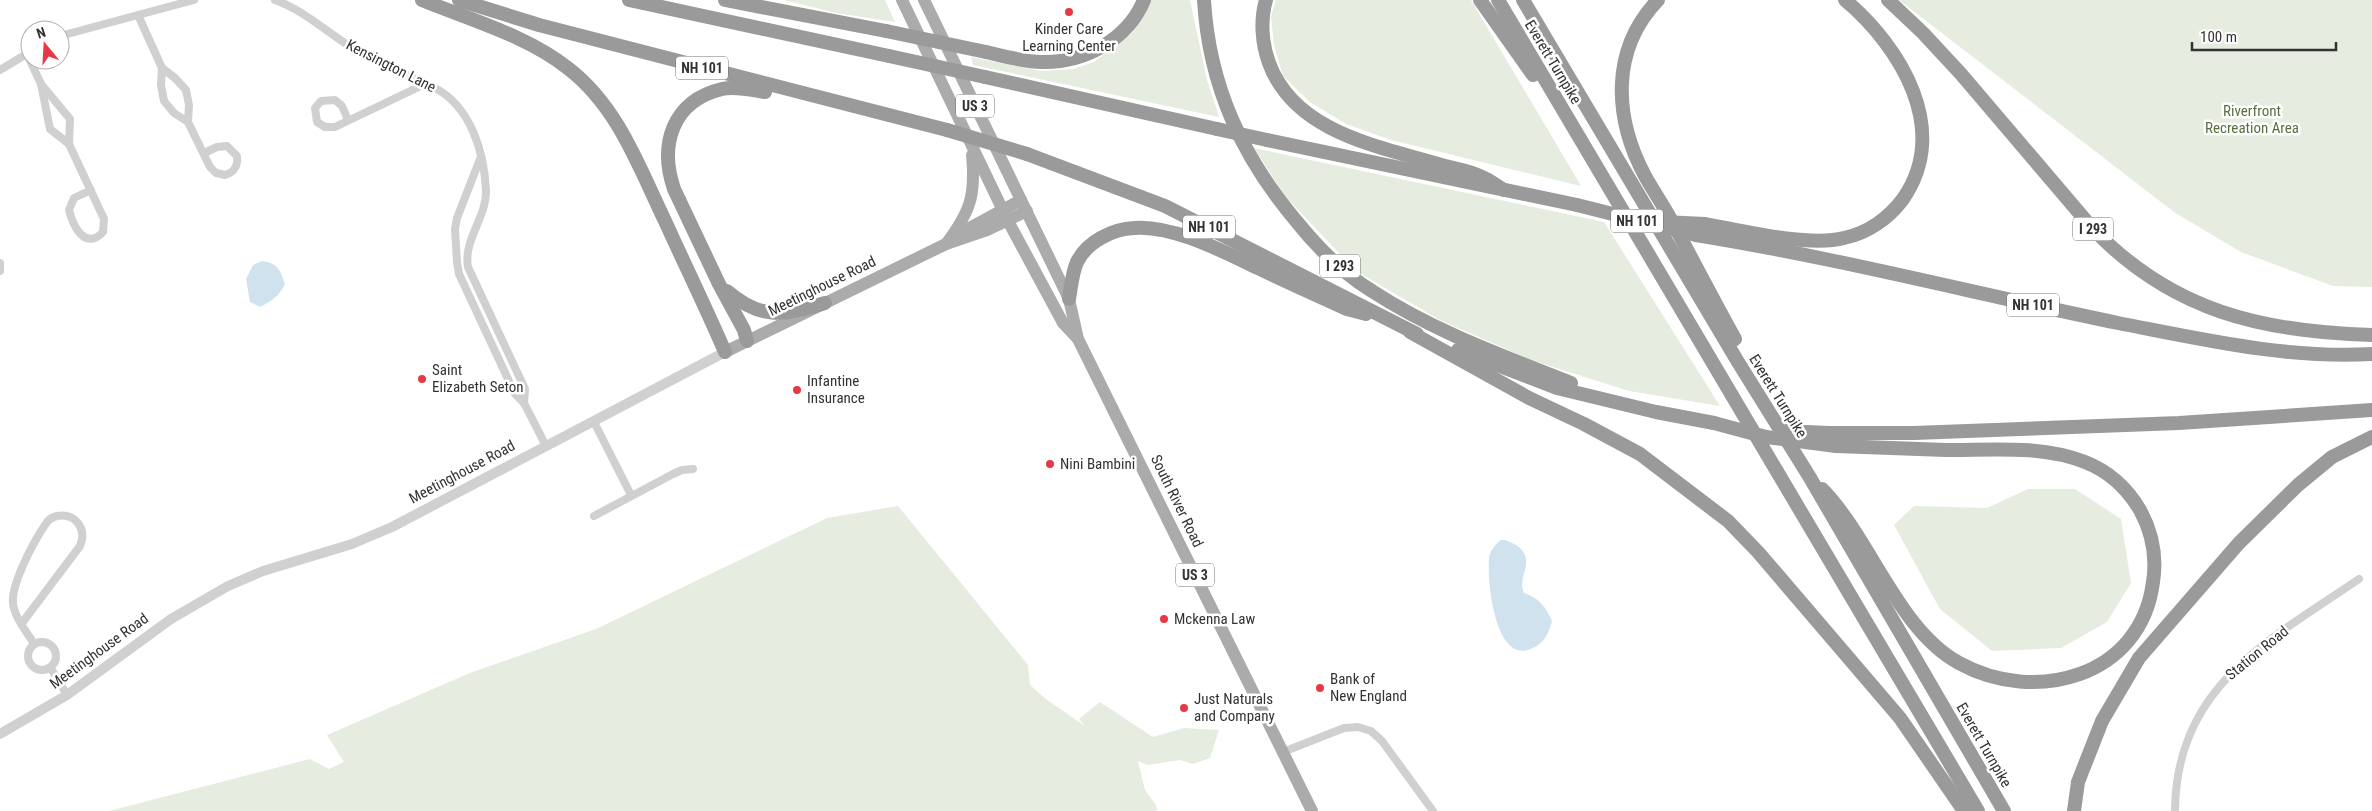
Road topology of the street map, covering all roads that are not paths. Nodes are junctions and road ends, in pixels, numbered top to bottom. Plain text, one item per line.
1 (194, 0) edge
2 (275, 0) edge
3 (422, 0) edge
4 (458, 0) edge
5 (629, 0) edge
6 (725, 0) edge
7 (757, 0) edge
8 (902, 0) edge
9 (924, 0) edge
10 (1144, 0) edge
11 (1204, 0) edge
12 (1266, 0) edge
13 (1480, 0) edge
14 (1498, 0) edge
15 (1523, 0) edge
16 (1658, 0) edge
17 (1845, 0) edge
18 (1888, 0) edge
19 (775, 9) junction
20 (138, 15) junction
21 (70, 33) edge
22 (20, 58) edge
23 (162, 68) junction
24 (0, 70) edge
25 (35, 70) edge
26 (41, 84) junction
27 (425, 84) junction
28 (896, 118) junction
29 (348, 120) junction
30 (188, 122) junction
31 (69, 144) junction
32 (970, 145) junction
33 (1586, 148) junction
34 (204, 153) junction
35 (481, 157) junction
36 (91, 190) junction
37 (1504, 190) junction
38 (1024, 205) junction
39 (1005, 216) junction
40 (1700, 229) junction
41 (946, 244) junction
42 (0, 263) edge
43 (0, 271) edge
44 (719, 284) junction
45 (1070, 300) junction
46 (825, 303) junction
47 (1384, 317) junction
48 (1410, 332) junction
49 (2372, 335) edge
50 (1078, 339) junction
51 (747, 341) junction
52 (725, 352) junction
53 (2372, 354) edge
54 (1615, 401) junction
55 (524, 403) junction
56 (1766, 408) junction
57 (2372, 410) edge
58 (594, 422) junction
59 (2372, 437) edge
60 (1833, 440) junction
61 (546, 446) junction
62 (694, 469) dead end
63 (1810, 476) junction
64 (631, 495) junction
65 (594, 516) dead end
66 (2359, 579) dead end
67 (22, 623) junction
68 (34, 644) junction
69 (50, 667) junction
70 (67, 695) junction
71 (0, 734) edge
72 (1283, 752) junction
73 (1312, 811) edge
74 (1434, 811) edge
75 (1964, 811) edge
76 (1978, 811) edge
77 (2004, 811) edge
78 (2074, 811) edge
79 (2175, 811) edge

1 - 20 street
2 - 27 street, Kensington Lane
3 - 52 highway
4 - 28 highway, NH 101
5 - 37 highway, NH 101, bridge
6 - 19 highway
7 - 19 highway
8 - 32 main road, South River Road / US 3
9 - 38 main road, South River Road / US 3
10 - 19 highway, bridge
11 - 54 highway, I 293
12 - 37 highway
13 - 33 highway
14 - 33 highway, Everett Turnpike
15 - 56 highway, Everett Turnpike
16 - 56 highway
17 - 40 highway
18 - 49 highway, I 293
20 - 21 street
20 - 23 street
22 - 24 street
23 - 30 street
23 - 30 street
25 - 26 street
26 - 31 street
26 - 31 street
27 - 29 street
27 - 35 street, Kensington Lane
28 - 44 highway
28 - 47 highway, NH 101, bridge
29 - 29 street
30 - 34 street
31 - 36 street
32 - 39 main road, South River Road / US 3
32 - 41 main road
33 - 76 highway, Everett Turnpike
34 - 34 street
35 - 55 street, Kensington Lane
35 - 55 street, Kensington Lane
36 - 36 street
37 - 40 highway, NH 101, bridge
38 - 39 main road, Meetinghouse Road
38 - 45 main road, South River Road / US 3
39 - 41 main road, Meetinghouse Road
39 - 50 main road, South River Road / US 3
40 - 53 highway, NH 101
41 - 46 main road, Meetinghouse Road
42 - 43 street
44 - 46 highway
44 - 51 highway
45 - 47 highway
45 - 50 main road, South River Road / US 3
46 - 51 main road, Meetinghouse Road
47 - 48 highway, NH 101
48 - 54 highway, NH 101
48 - 75 highway
50 - 72 main road, South River Road / US 3
51 - 52 main road, Meetinghouse Road
52 - 58 street, Meetinghouse Road
54 - 60 highway, I 293, bridge
55 - 61 street, Kensington Lane
56 - 63 highway, Everett Turnpike
57 - 60 highway, I 293
58 - 61 street, Meetinghouse Road
58 - 64 street
59 - 78 highway
60 - 63 highway
61 - 70 street, Meetinghouse Road
62 - 64 street
63 - 77 highway, Everett Turnpike
64 - 65 street
66 - 79 street, Station Road
67 - 67 street
67 - 68 street
68 - 69 street
68 - 69 street
69 - 70 street
70 - 71 street, Meetinghouse Road
72 - 73 main road, South River Road / US 3
72 - 74 street

